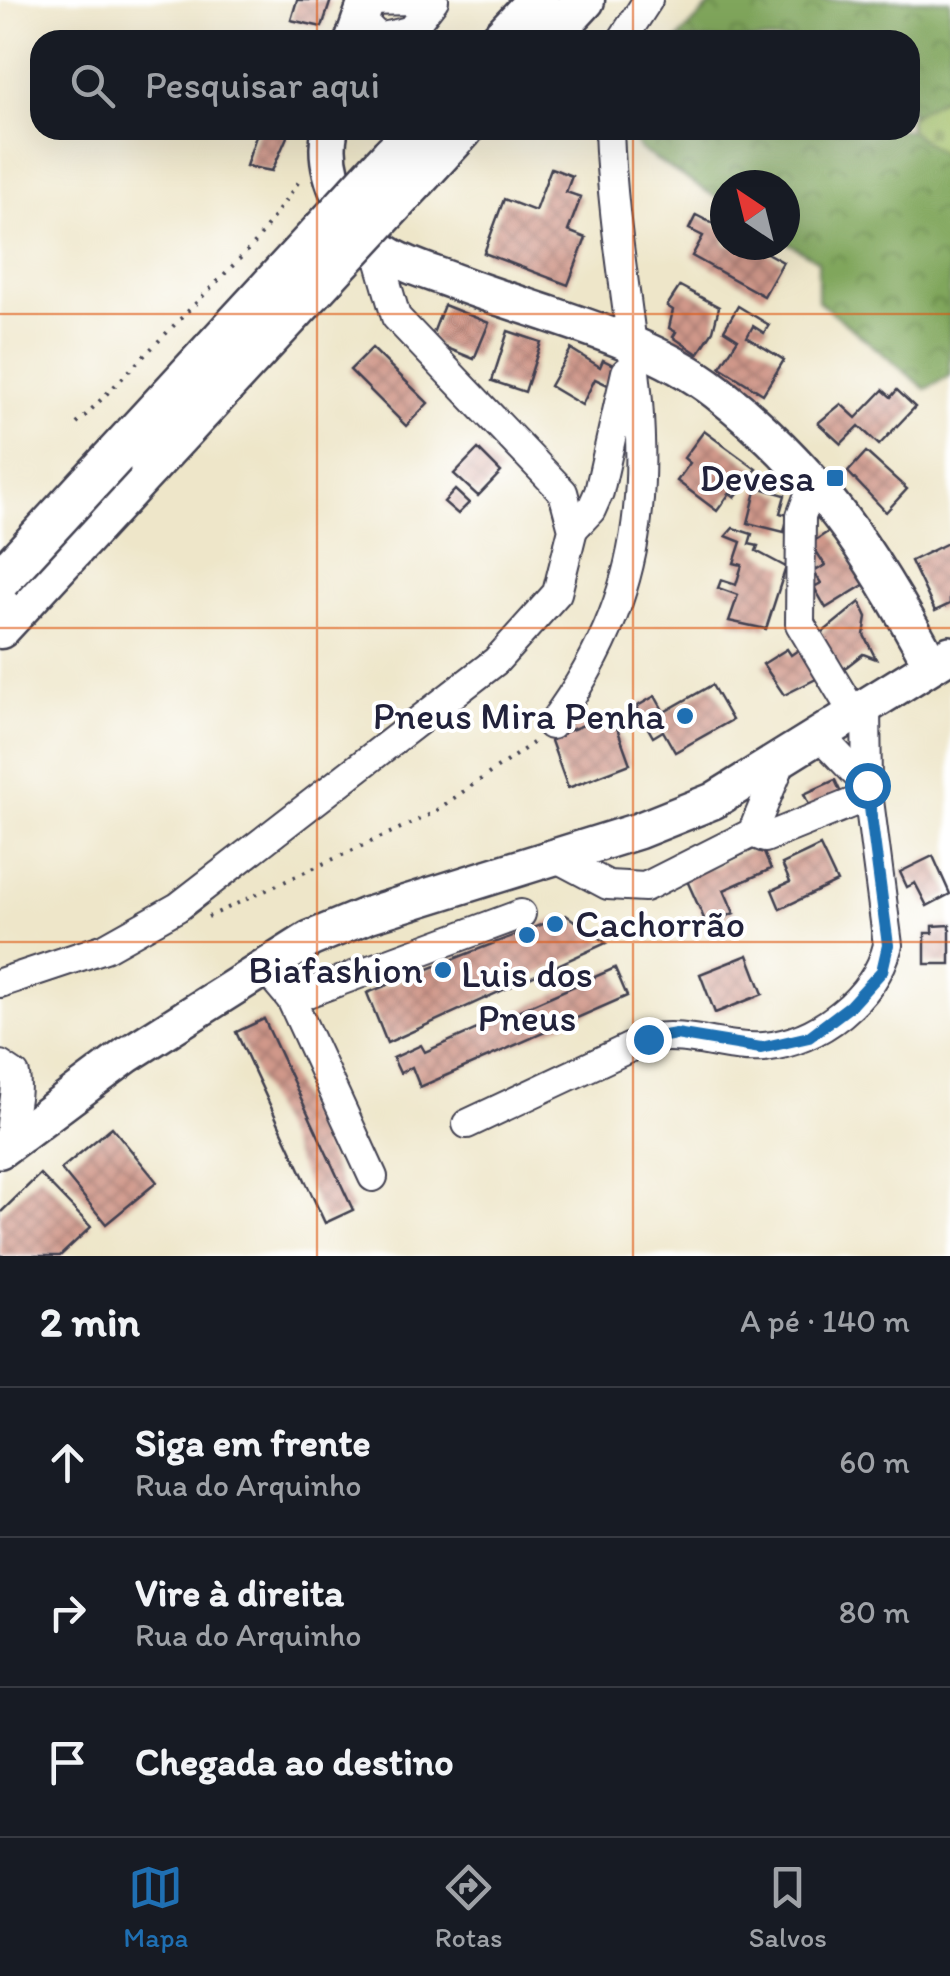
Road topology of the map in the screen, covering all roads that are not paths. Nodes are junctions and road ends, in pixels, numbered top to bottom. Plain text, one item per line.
1 (416, 0) edge
2 (434, 0) edge
3 (538, 0) edge
4 (584, 0) edge
5 (648, 0) edge
6 (362, 15) edge
7 (411, 30) edge
8 (510, 30) edge
9 (556, 30) edge
10 (628, 30) edge
11 (331, 140) edge
12 (441, 140) edge
13 (610, 140) edge
14 (407, 156) edge
15 (374, 242) junction
16 (632, 346) junction
17 (814, 481) junction
18 (573, 529) junction
19 (0, 580) edge
20 (0, 628) edge
21 (940, 659) edge
22 (860, 711) junction
23 (551, 725) road end
24 (820, 736) junction
25 (783, 758) junction
26 (868, 790) junction
27 (752, 834) junction
28 (555, 857) junction
29 (477, 881) junction
30 (521, 914) dead end
31 (476, 931) junction
32 (264, 967) junction
33 (0, 983) edge
34 (292, 999) junction
35 (0, 1065) edge
36 (467, 1124) dead end
37 (6, 1145) edge
38 (372, 1177) dead end

1 - 6 street
2 - 7 street
3 - 8 highway
4 - 9 highway
5 - 10 street
11 - 15 main road
12 - 14 highway
13 - 16 street
14 - 19 highway, bridge
14 - 20 highway, bridge
15 - 16 main road
15 - 18 street
16 - 17 main road
16 - 18 street
16 - 23 street
17 - 21 main road
17 - 22 street
18 - 33 street
21 - 22 main road
22 - 24 main road
22 - 26 street
24 - 25 main road
24 - 26 street
25 - 27 street
25 - 28 main road
26 - 27 street
26 - 36 street
27 - 28 street
28 - 29 main road
29 - 31 street
29 - 32 main road
30 - 31 street
31 - 34 street
32 - 34 street
32 - 37 main road
34 - 38 street
35 - 37 street

